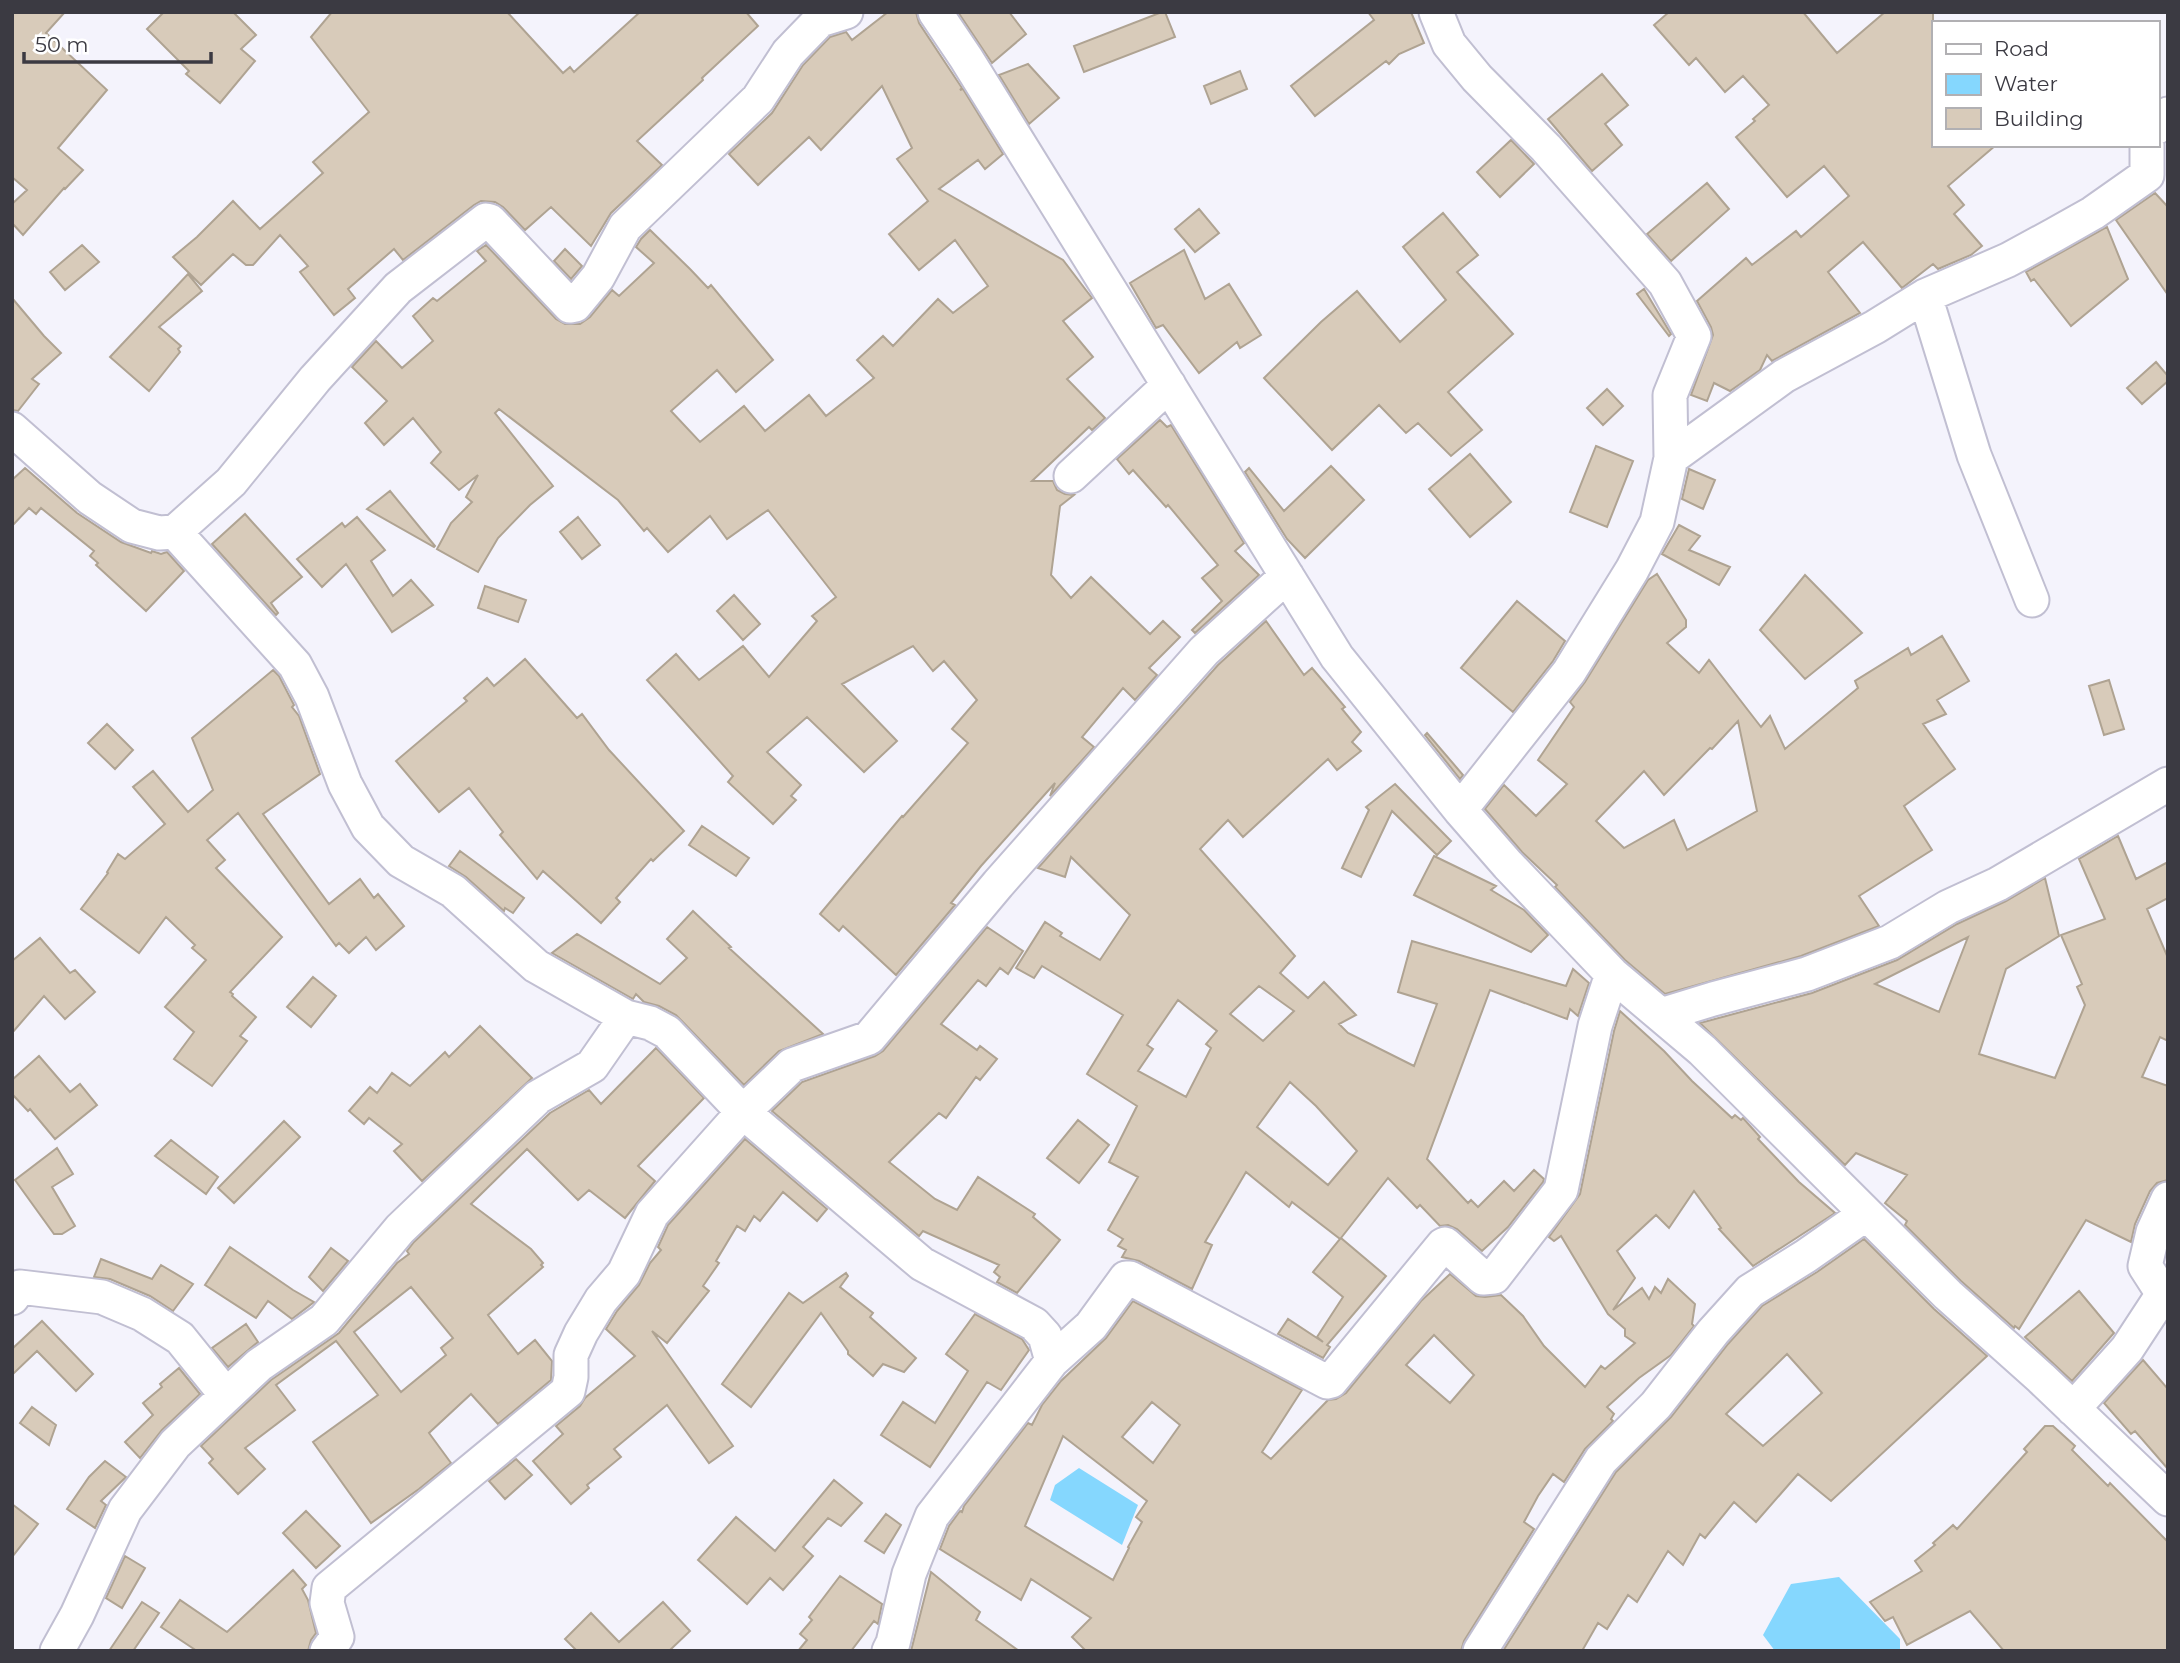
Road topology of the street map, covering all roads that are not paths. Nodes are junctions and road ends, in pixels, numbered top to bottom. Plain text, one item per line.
1 (846, 12) edge
2 (873, 12) edge
3 (935, 12) edge
4 (1436, 12) edge
5 (2147, 147) edge
6 (1925, 296) junction
7 (1169, 385) junction
8 (12, 429) edge
9 (1671, 458) junction
10 (1071, 476) dead end
11 (175, 532) junction
12 (1287, 576) junction
13 (2032, 600) dead end
14 (2168, 784) edge
15 (1460, 810) junction
16 (1612, 974) junction
17 (1661, 1015) junction
18 (626, 1017) junction
19 (743, 1111) junction
20 (2168, 1199) edge
21 (1866, 1214) junction
22 (15, 1288) edge
23 (1052, 1361) junction
24 (226, 1395) junction
25 (2073, 1409) junction
26 (2168, 1499) edge
27 (57, 1651) edge
28 (327, 1651) edge
29 (889, 1651) edge
30 (1480, 1651) edge

1 - 2 street
1 - 11 street
3 - 7 street
4 - 9 street
5 - 6 street
6 - 9 street
6 - 13 street
7 - 10 street
7 - 12 street
8 - 11 street
9 - 15 street
11 - 18 street
12 - 15 street
12 - 19 street
14 - 17 street
15 - 16 street
16 - 17 street
16 - 23 street
17 - 21 street
18 - 19 street
18 - 24 street
19 - 23 street
19 - 28 street
20 - 25 street
21 - 25 street
21 - 30 street
22 - 24 street
23 - 29 street
24 - 27 street
25 - 26 street

